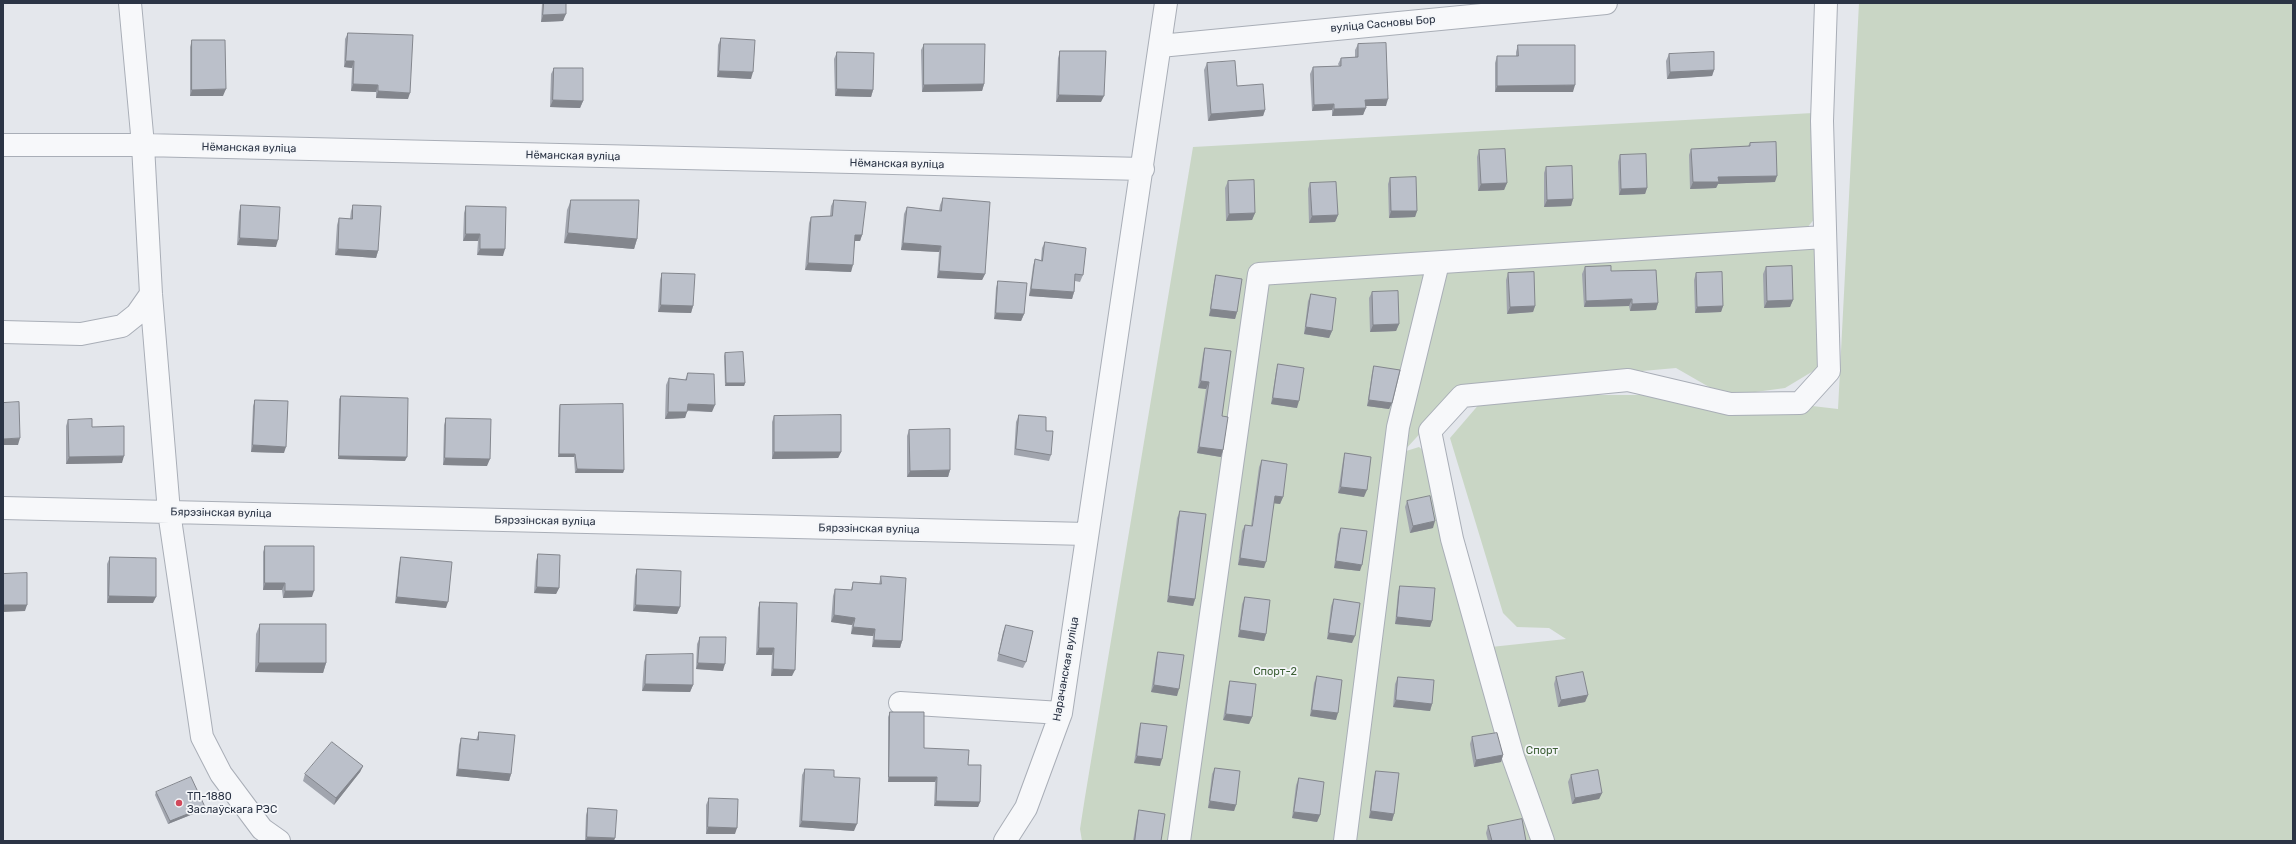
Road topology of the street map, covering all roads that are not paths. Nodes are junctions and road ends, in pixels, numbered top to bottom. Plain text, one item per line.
1 (130, 3) edge
2 (1166, 3) edge
3 (1606, 3) edge
4 (1826, 3) edge
5 (1160, 46) junction
6 (3, 145) edge
7 (143, 145) junction
8 (1143, 170) junction
9 (1824, 237) junction
10 (1438, 263) junction
11 (151, 294) junction
12 (3, 332) edge
13 (1398, 427) junction
14 (1430, 431) junction
15 (3, 508) edge
16 (169, 512) junction
17 (1087, 534) junction
18 (900, 703) dead end
19 (1061, 713) junction
20 (279, 841) edge
21 (1005, 841) edge
22 (1180, 841) edge
23 (1345, 841) edge
24 (1542, 841) edge

1 - 7 street
2 - 5 street, Нарачанская вуліца
3 - 5 street, вуліца Сасновы Бор
4 - 9 street
5 - 8 street, Нарачанская вуліца
6 - 7 street, Нёманская вуліца
7 - 8 street, Нёманская вуліца
7 - 11 street
8 - 17 street, Нарачанская вуліца
9 - 10 street
9 - 14 street
10 - 13 street
10 - 22 street
11 - 12 street
11 - 16 street
13 - 14 street
13 - 23 street
14 - 24 street
15 - 16 street, Бярэзінская вуліца
16 - 17 street, Бярэзінская вуліца
16 - 20 street
17 - 19 street, Нарачанская вуліца
18 - 19 street
19 - 21 street, Нарачанская вуліца

